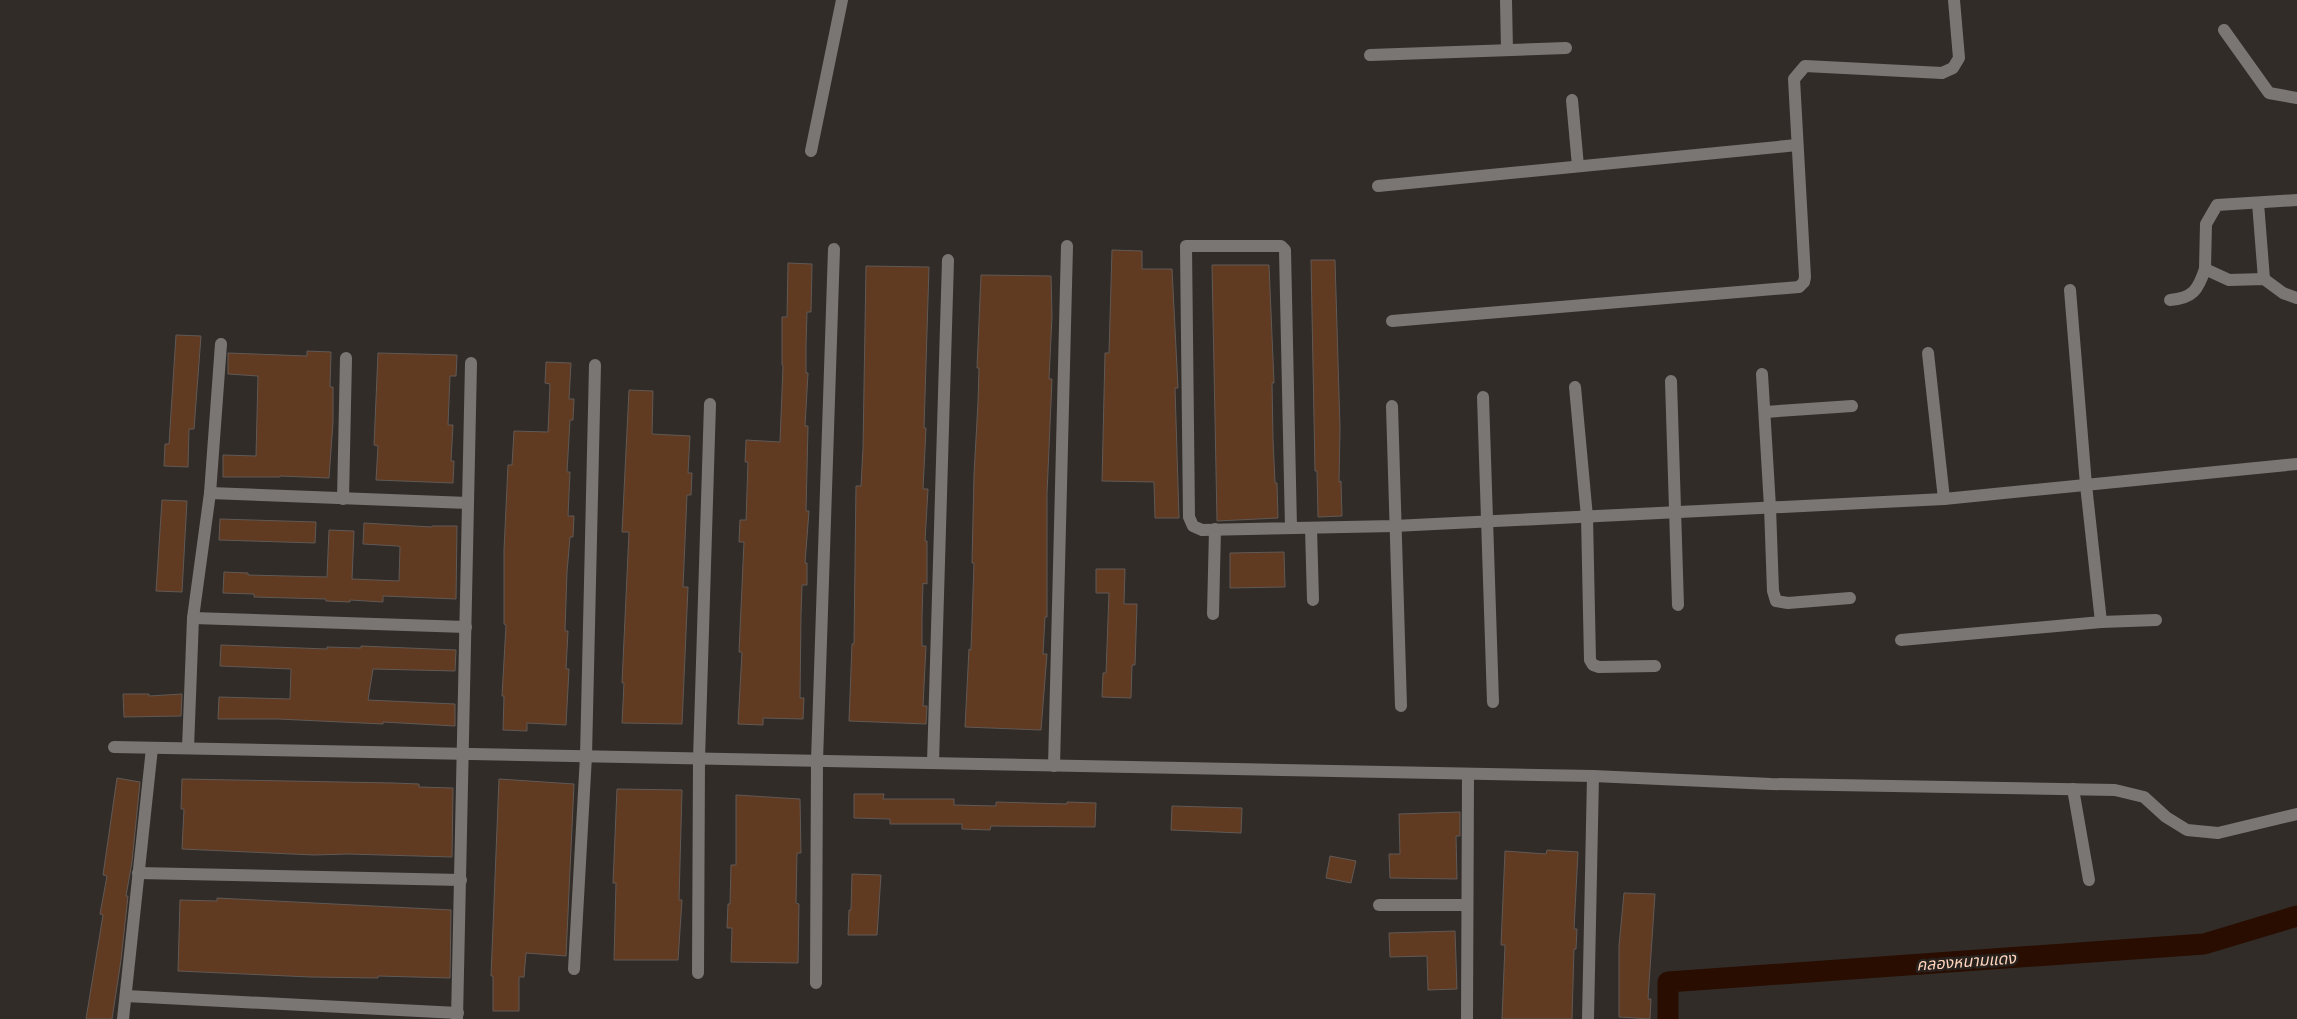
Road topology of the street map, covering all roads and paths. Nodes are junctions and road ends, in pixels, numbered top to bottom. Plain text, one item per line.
1 (842, 0) edge
2 (1506, 0) edge
3 (1954, 0) edge
4 (2224, 30) dead end
5 (1566, 48) dead end
6 (1507, 50) junction
7 (1370, 55) dead end
8 (2297, 98) edge
9 (1572, 100) dead end
10 (1798, 145) junction
11 (811, 151) dead end
12 (1578, 166) junction
13 (1378, 186) dead end
14 (2297, 200) edge
15 (2258, 203) junction
16 (1067, 246) dead end
17 (834, 249) dead end
18 (948, 260) dead end
19 (2205, 269) junction
20 (2264, 279) junction
21 (2070, 290) dead end
22 (2297, 298) edge
23 (2170, 300) dead end
24 (1392, 320) dead end
25 (221, 344) dead end
26 (1928, 353) dead end
27 (346, 358) dead end
28 (471, 363) dead end
29 (595, 365) dead end
30 (1762, 374) dead end
31 (1671, 381) dead end
32 (1575, 387) dead end
33 (1483, 396) dead end
34 (710, 404) dead end
35 (1392, 406) dead end
36 (1852, 406) dead end
37 (1765, 412) junction
38 (2297, 464) edge
39 (2086, 485) junction
40 (210, 493) junction
41 (343, 499) junction
42 (1944, 499) junction
43 (468, 503) junction
44 (1770, 507) junction
45 (1675, 512) junction
46 (1587, 517) junction
47 (1487, 522) junction
48 (1394, 526) junction
49 (1291, 528) junction
50 (1311, 528) junction
51 (1215, 529) junction
52 (1850, 598) dead end
53 (1313, 600) dead end
54 (1678, 606) dead end
55 (1213, 614) dead end
56 (193, 618) junction
57 (2156, 620) dead end
58 (2101, 622) junction
59 (466, 627) junction
60 (1901, 640) dead end
61 (1655, 666) dead end
62 (1493, 702) dead end
63 (1401, 706) dead end
64 (114, 747) dead end
65 (152, 748) junction
66 (188, 748) junction
67 (464, 754) junction
68 (586, 756) junction
69 (699, 758) junction
70 (818, 761) junction
71 (933, 763) junction
72 (1054, 766) junction
73 (1468, 774) junction
74 (1593, 776) junction
75 (2073, 789) junction
76 (2297, 814) edge
77 (138, 873) junction
78 (460, 880) junction
79 (2089, 880) dead end
80 (1379, 905) dead end
81 (1467, 905) junction
82 (574, 969) dead end
83 (698, 973) dead end
84 (816, 983) dead end
85 (126, 996) junction
86 (457, 1016) edge
87 (123, 1019) edge
88 (1467, 1019) edge
89 (1588, 1019) edge

1 - 11 street
2 - 6 street
3 - 10 street
4 - 8 street
5 - 6 street
6 - 7 street
9 - 12 street
10 - 12 street
10 - 24 street
12 - 13 street
14 - 15 street
15 - 19 street
15 - 20 street
16 - 72 street
17 - 70 street
18 - 71 street
19 - 20 street
19 - 23 street
20 - 22 street
21 - 39 street
25 - 40 street
26 - 42 street
27 - 41 street
28 - 43 street
29 - 68 street
30 - 37 street
31 - 45 street
32 - 46 street
33 - 47 street
34 - 69 street
35 - 48 street
36 - 37 street
37 - 44 street
38 - 39 street
39 - 42 street
39 - 58 street
40 - 41 street
40 - 56 street
41 - 43 street
42 - 44 street
43 - 59 street
44 - 45 street
44 - 52 street
45 - 46 street
45 - 54 street
46 - 47 street
46 - 61 street
47 - 48 street
47 - 62 street
48 - 50 street
48 - 63 street
49 - 50 street
49 - 51 street
49 - 51 street
50 - 53 street
51 - 55 street
56 - 59 street
56 - 66 street
57 - 58 street
58 - 60 street
59 - 67 street
64 - 65 street
65 - 66 street
65 - 77 street
66 - 67 street
67 - 68 street
67 - 78 street
68 - 69 street
68 - 82 street
69 - 70 street
69 - 83 street
70 - 71 street
70 - 84 street
71 - 72 street
72 - 73 street
73 - 74 street
73 - 81 street
74 - 75 street
74 - 89 street
75 - 76 street
75 - 79 street
77 - 78 street
77 - 85 street
78 - 86 street
80 - 81 street
81 - 88 street
85 - 86 street
85 - 87 street

